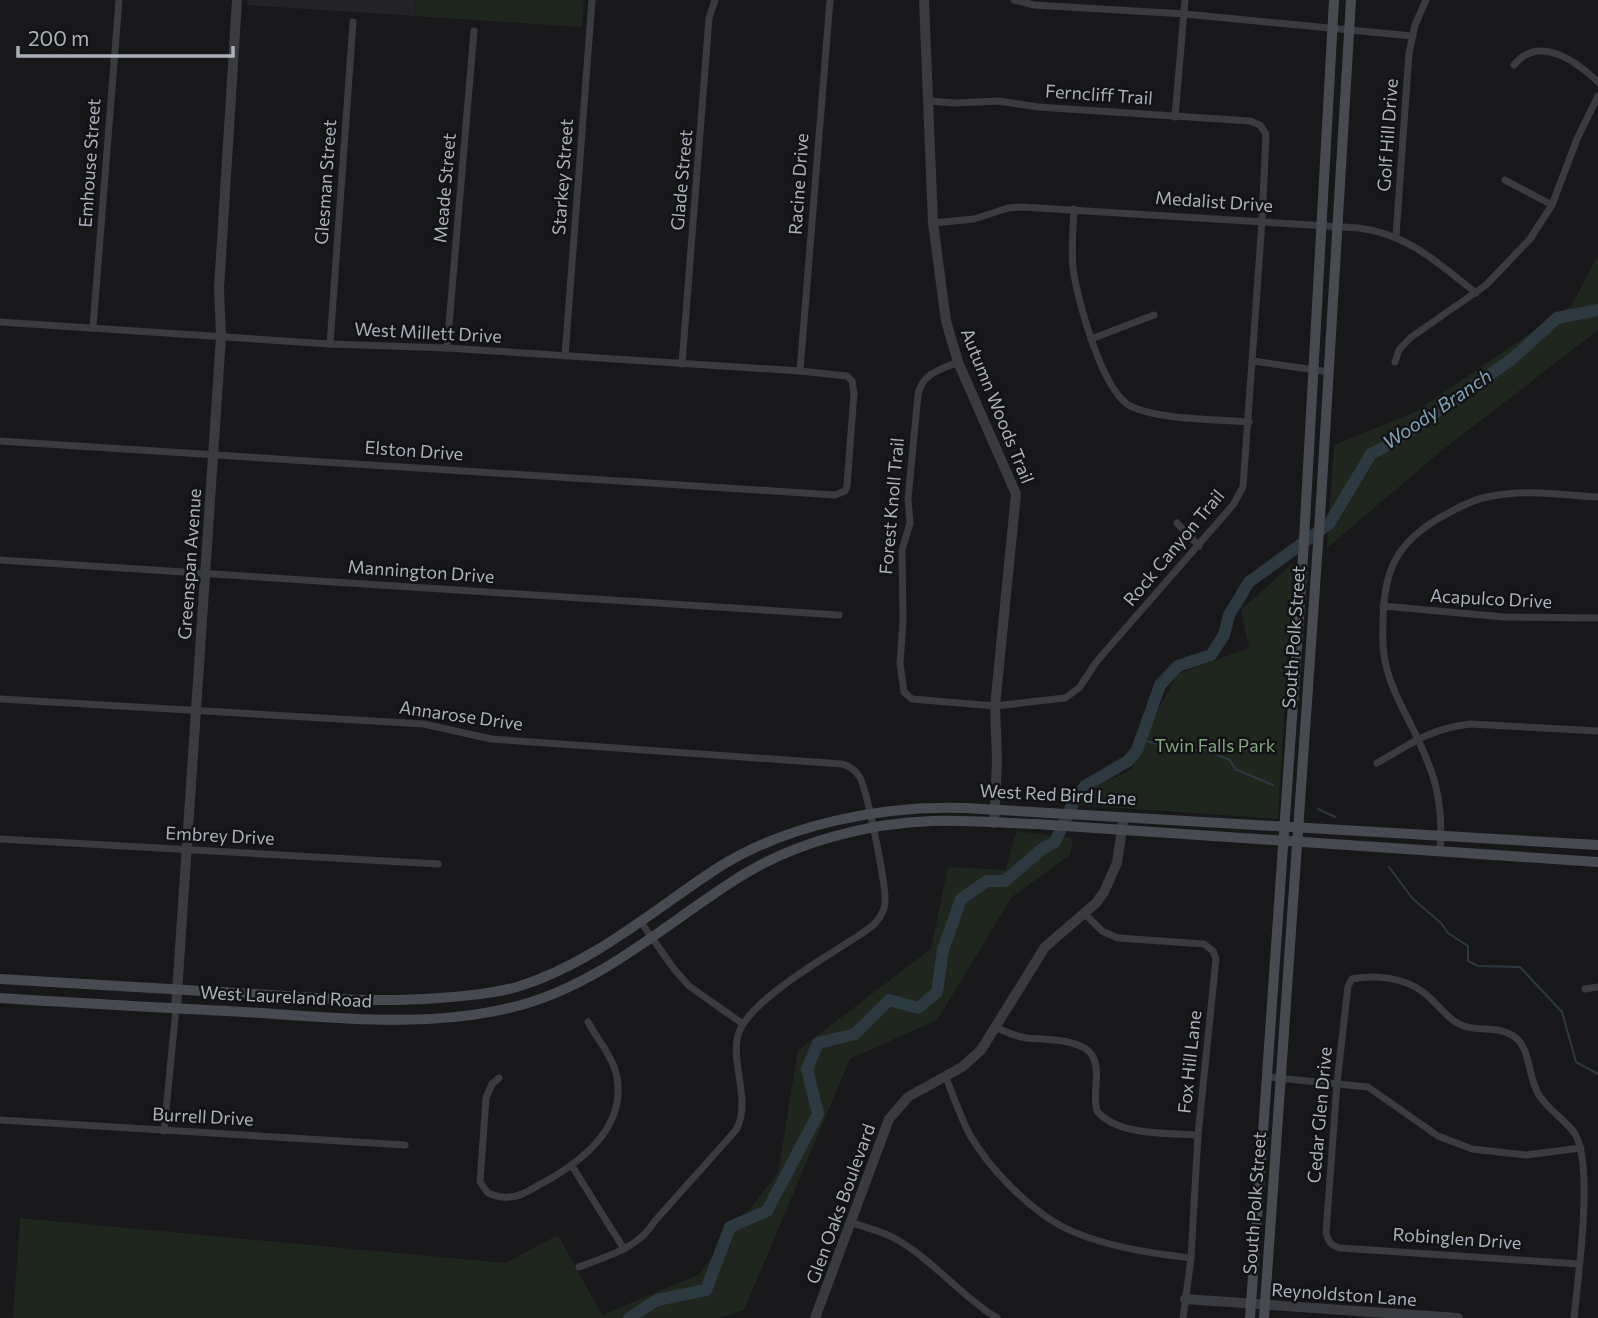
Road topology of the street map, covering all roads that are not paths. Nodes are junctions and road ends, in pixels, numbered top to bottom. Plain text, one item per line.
1 (119, 0) edge
2 (237, 0) edge
3 (592, 0) edge
4 (715, 0) edge
5 (830, 0) edge
6 (924, 0) edge
7 (1014, 0) edge
8 (1185, 0) edge
9 (1334, 0) edge
10 (1351, 0) edge
11 (1426, 0) edge
12 (1185, 14) junction
13 (353, 22) dead end
14 (1332, 27) junction
15 (1349, 29) junction
16 (474, 31) dead end
17 (1412, 36) junction
18 (1514, 65) dead end
19 (1598, 82) edge
20 (1598, 96) edge
21 (929, 101) junction
22 (1175, 117) junction
23 (1264, 129) joint
24 (1505, 180) dead end
25 (1552, 205) junction
26 (1074, 209) junction
27 (1262, 221) junction
28 (933, 223) junction
29 (1322, 225) junction
30 (1338, 227) junction
31 (1396, 236) junction
32 (1476, 293) junction
33 (1154, 315) dead end
34 (0, 321) edge
35 (93, 327) junction
36 (221, 337) junction
37 (1091, 339) junction
38 (330, 344) junction
39 (447, 348) junction
40 (565, 356) junction
41 (1253, 361) junction
42 (958, 362) junction
43 (1395, 362) dead end
44 (682, 364) junction
45 (800, 371) junction
46 (1312, 371) junction
47 (1329, 372) junction
48 (1249, 422) junction
49 (0, 441) edge
50 (213, 454) junction
51 (825, 495) joint
52 (1598, 497) edge
53 (1177, 523) dead end
54 (1199, 545) junction
55 (0, 560) edge
56 (205, 573) junction
57 (1383, 606) junction
58 (839, 615) dead end
59 (1598, 618) edge
60 (0, 699) edge
61 (927, 700) joint
62 (995, 706) junction
63 (195, 711) junction
64 (1598, 731) edge
65 (1418, 739) junction
66 (1377, 763) dead end
67 (995, 809) junction
68 (870, 814) junction
69 (1123, 817) junction
70 (994, 823) junction
71 (872, 827) junction
72 (1286, 827) junction
73 (1299, 827) junction
74 (1122, 830) junction
75 (1441, 835) junction
76 (0, 839) edge
77 (1284, 842) junction
78 (1298, 843) junction
79 (1598, 845) edge
80 (186, 850) junction
81 (1440, 852) junction
82 (1598, 862) edge
83 (438, 864) dead end
84 (1084, 913) junction
85 (640, 921) junction
86 (651, 937) junction
87 (556, 972) junction
88 (0, 979) edge
89 (1598, 986) edge
90 (177, 989) junction
91 (566, 989) junction
92 (1585, 989) dead end
93 (0, 998) edge
94 (359, 1001) junction
95 (176, 1008) junction
96 (358, 1020) junction
97 (588, 1022) dead end
98 (743, 1024) junction
99 (995, 1027) junction
100 (945, 1076) junction
101 (1268, 1077) junction
102 (1282, 1078) junction
103 (499, 1079) dead end
104 (1337, 1083) junction
105 (0, 1121) edge
106 (164, 1131) junction
107 (1198, 1135) junction
108 (405, 1144) dead end
109 (1581, 1148) junction
110 (572, 1166) junction
111 (850, 1222) junction
112 (1332, 1246) joint
113 (624, 1249) junction
114 (1191, 1258) junction
115 (1579, 1264) junction
116 (579, 1267) dead end
117 (1185, 1299) junction
118 (1251, 1304) junction
119 (1265, 1305) junction
120 (815, 1318) edge
121 (997, 1318) edge
122 (1184, 1318) edge
123 (1250, 1318) edge
124 (1264, 1318) edge
125 (1458, 1318) edge
126 (1574, 1318) edge

1 - 35 street, Emhouse Street
2 - 36 street, Greenspan Avenue
3 - 40 street, Starkey Street
4 - 44 street, Glade Street
5 - 45 street, Racine Drive
6 - 21 street, Autumn Woods Trail
7 - 12 street
8 - 12 street
9 - 14 main road, South Polk Street
10 - 15 main road, South Polk Street
11 - 17 street, Golf Hill Drive
12 - 14 street
12 - 22 street
13 - 38 street, Glesman Street
14 - 15 street
14 - 29 main road, South Polk Street
15 - 17 street
15 - 30 main road, South Polk Street
16 - 39 street, Meade Street
17 - 31 street, Golf Hill Drive
18 - 19 street
20 - 25 street
21 - 22 street, Ferncliff Trail
21 - 28 street, Autumn Woods Trail
22 - 23 street, Ferncliff Trail
23 - 27 street, Rock Canyon Trail
24 - 25 street
25 - 32 street
26 - 27 street, Medalist Drive
26 - 28 street, Medalist Drive
26 - 37 street
27 - 29 street, Medalist Drive
27 - 41 street, Rock Canyon Trail
28 - 42 street, Autumn Woods Trail
29 - 30 street, Medalist Drive
29 - 46 main road, South Polk Street
30 - 31 street, Medalist Drive
30 - 47 main road, South Polk Street
31 - 32 street, Medalist Drive
32 - 43 street
33 - 37 street
34 - 35 street, West Millett Drive
35 - 36 street, West Millett Drive
36 - 38 street, West Millett Drive
36 - 50 street, Greenspan Avenue
37 - 48 street
38 - 39 street, West Millett Drive
39 - 40 street, West Millett Drive
40 - 44 street, West Millett Drive
41 - 46 street
41 - 48 street, Rock Canyon Trail
42 - 61 street, Forest Knoll Trail
42 - 62 street, Autumn Woods Trail
44 - 45 street, West Millett Drive
45 - 51 street, West Millett Drive
46 - 47 street
46 - 72 main road, South Polk Street
47 - 73 main road, South Polk Street
48 - 54 street, Rock Canyon Trail
49 - 50 street, Elston Drive
50 - 51 street, Elston Drive
50 - 56 street, Greenspan Avenue
52 - 57 street
53 - 54 street
54 - 62 street, Rock Canyon Trail
55 - 56 street, Mannington Drive
56 - 58 street, Mannington Drive
56 - 63 street, Greenspan Avenue
57 - 59 street, Acapulco Drive
57 - 65 street
60 - 63 street, Annarose Drive
61 - 62 street, Rock Canyon Trail
62 - 67 street, Autumn Woods Trail
63 - 68 street, Annarose Drive
63 - 80 street, Greenspan Avenue
64 - 65 street
65 - 66 street
65 - 75 street
67 - 68 main road, West Red Bird Lane
67 - 69 main road, West Red Bird Lane
67 - 70 street, Autumn Woods Trail
68 - 71 street, Annarose Drive
68 - 85 main road, West Red Bird Lane
69 - 72 main road, West Red Bird Lane
69 - 74 street, Glen Oaks Boulevard
70 - 71 main road, West Red Bird Lane
70 - 74 main road, West Red Bird Lane
71 - 86 main road, West Red Bird Lane
71 - 98 street, Annarose Drive
72 - 73 main road, West Red Bird Lane
72 - 77 main road, South Polk Street
73 - 75 main road, West Red Bird Lane
73 - 78 main road, South Polk Street
74 - 77 main road, West Red Bird Lane
74 - 84 street, Glen Oaks Boulevard
75 - 79 main road, West Red Bird Lane
75 - 81 street
76 - 80 street, Embrey Drive
77 - 78 main road, West Red Bird Lane
77 - 101 main road, South Polk Street
78 - 81 main road, West Red Bird Lane
78 - 102 main road, South Polk Street
80 - 83 street, Embrey Drive
80 - 90 street, Greenspan Avenue
81 - 82 main road, West Red Bird Lane
84 - 99 street, Glen Oaks Boulevard
84 - 107 street, Fox Hill Lane
85 - 86 street
85 - 87 main road, West Red Bird Lane
86 - 91 main road, West Red Bird Lane
86 - 98 street
87 - 91 main road
87 - 94 main road, West Laureland Road
88 - 90 main road, West Laureland Road
89 - 92 street
90 - 94 main road, West Laureland Road
90 - 95 street, Greenspan Avenue
91 - 96 main road, West Laureland Road
93 - 95 main road, West Laureland Road
94 - 96 main road
95 - 96 main road, West Laureland Road
95 - 106 street, Greenspan Avenue
97 - 110 street
98 - 113 street
99 - 100 street, Glen Oaks Boulevard
99 - 107 street
100 - 111 street, Glen Oaks Boulevard
100 - 114 street
101 - 102 street
101 - 118 main road, South Polk Street
102 - 104 street
102 - 119 main road, South Polk Street
103 - 110 street
104 - 109 street
104 - 109 street, Cedar Glen Drive
104 - 112 street, Cedar Glen Drive
105 - 106 street, Burrell Drive
106 - 108 street, Burrell Drive
107 - 114 street, Fox Hill Lane
109 - 115 street
110 - 113 street
111 - 120 street, Glen Oaks Boulevard
111 - 121 street
112 - 115 street, Robinglen Drive
113 - 116 street
114 - 117 street, Fox Hill Lane
115 - 126 street
117 - 118 street, Reynoldston Lane
117 - 122 street, Fox Hill Lane
118 - 119 street, Reynoldston Lane
118 - 123 main road, South Polk Street
119 - 124 main road, South Polk Street
119 - 125 street, Reynoldston Lane

